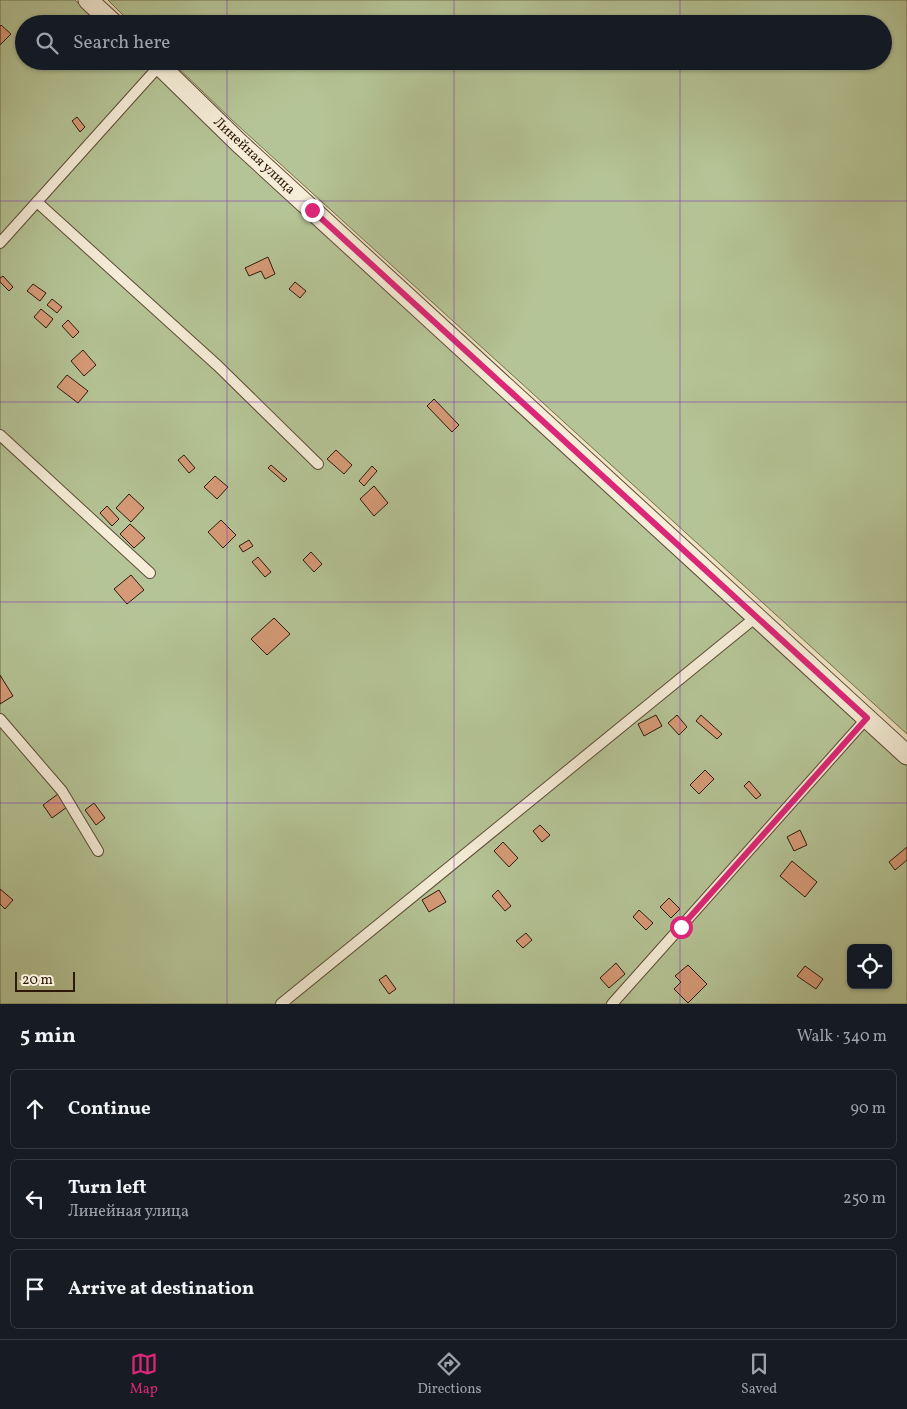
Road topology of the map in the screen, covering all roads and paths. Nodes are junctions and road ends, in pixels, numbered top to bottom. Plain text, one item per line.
1 (88, 0) edge
2 (104, 15) edge
3 (151, 70) edge
4 (164, 70) edge
5 (37, 202) junction
6 (0, 243) edge
7 (0, 435) edge
8 (318, 464) dead end
9 (150, 573) dead end
10 (756, 617) junction
11 (867, 718) junction
12 (0, 719) edge
13 (907, 755) edge
14 (98, 851) dead end
15 (280, 1004) edge
16 (612, 1004) edge

1 - 2 street
3 - 5 lane
4 - 10 street, Линейная улица
5 - 6 lane
5 - 8 lane
7 - 9 lane
10 - 11 street, Линейная улица
10 - 15 lane
11 - 13 street, Линейная улица
11 - 16 lane
12 - 14 lane

